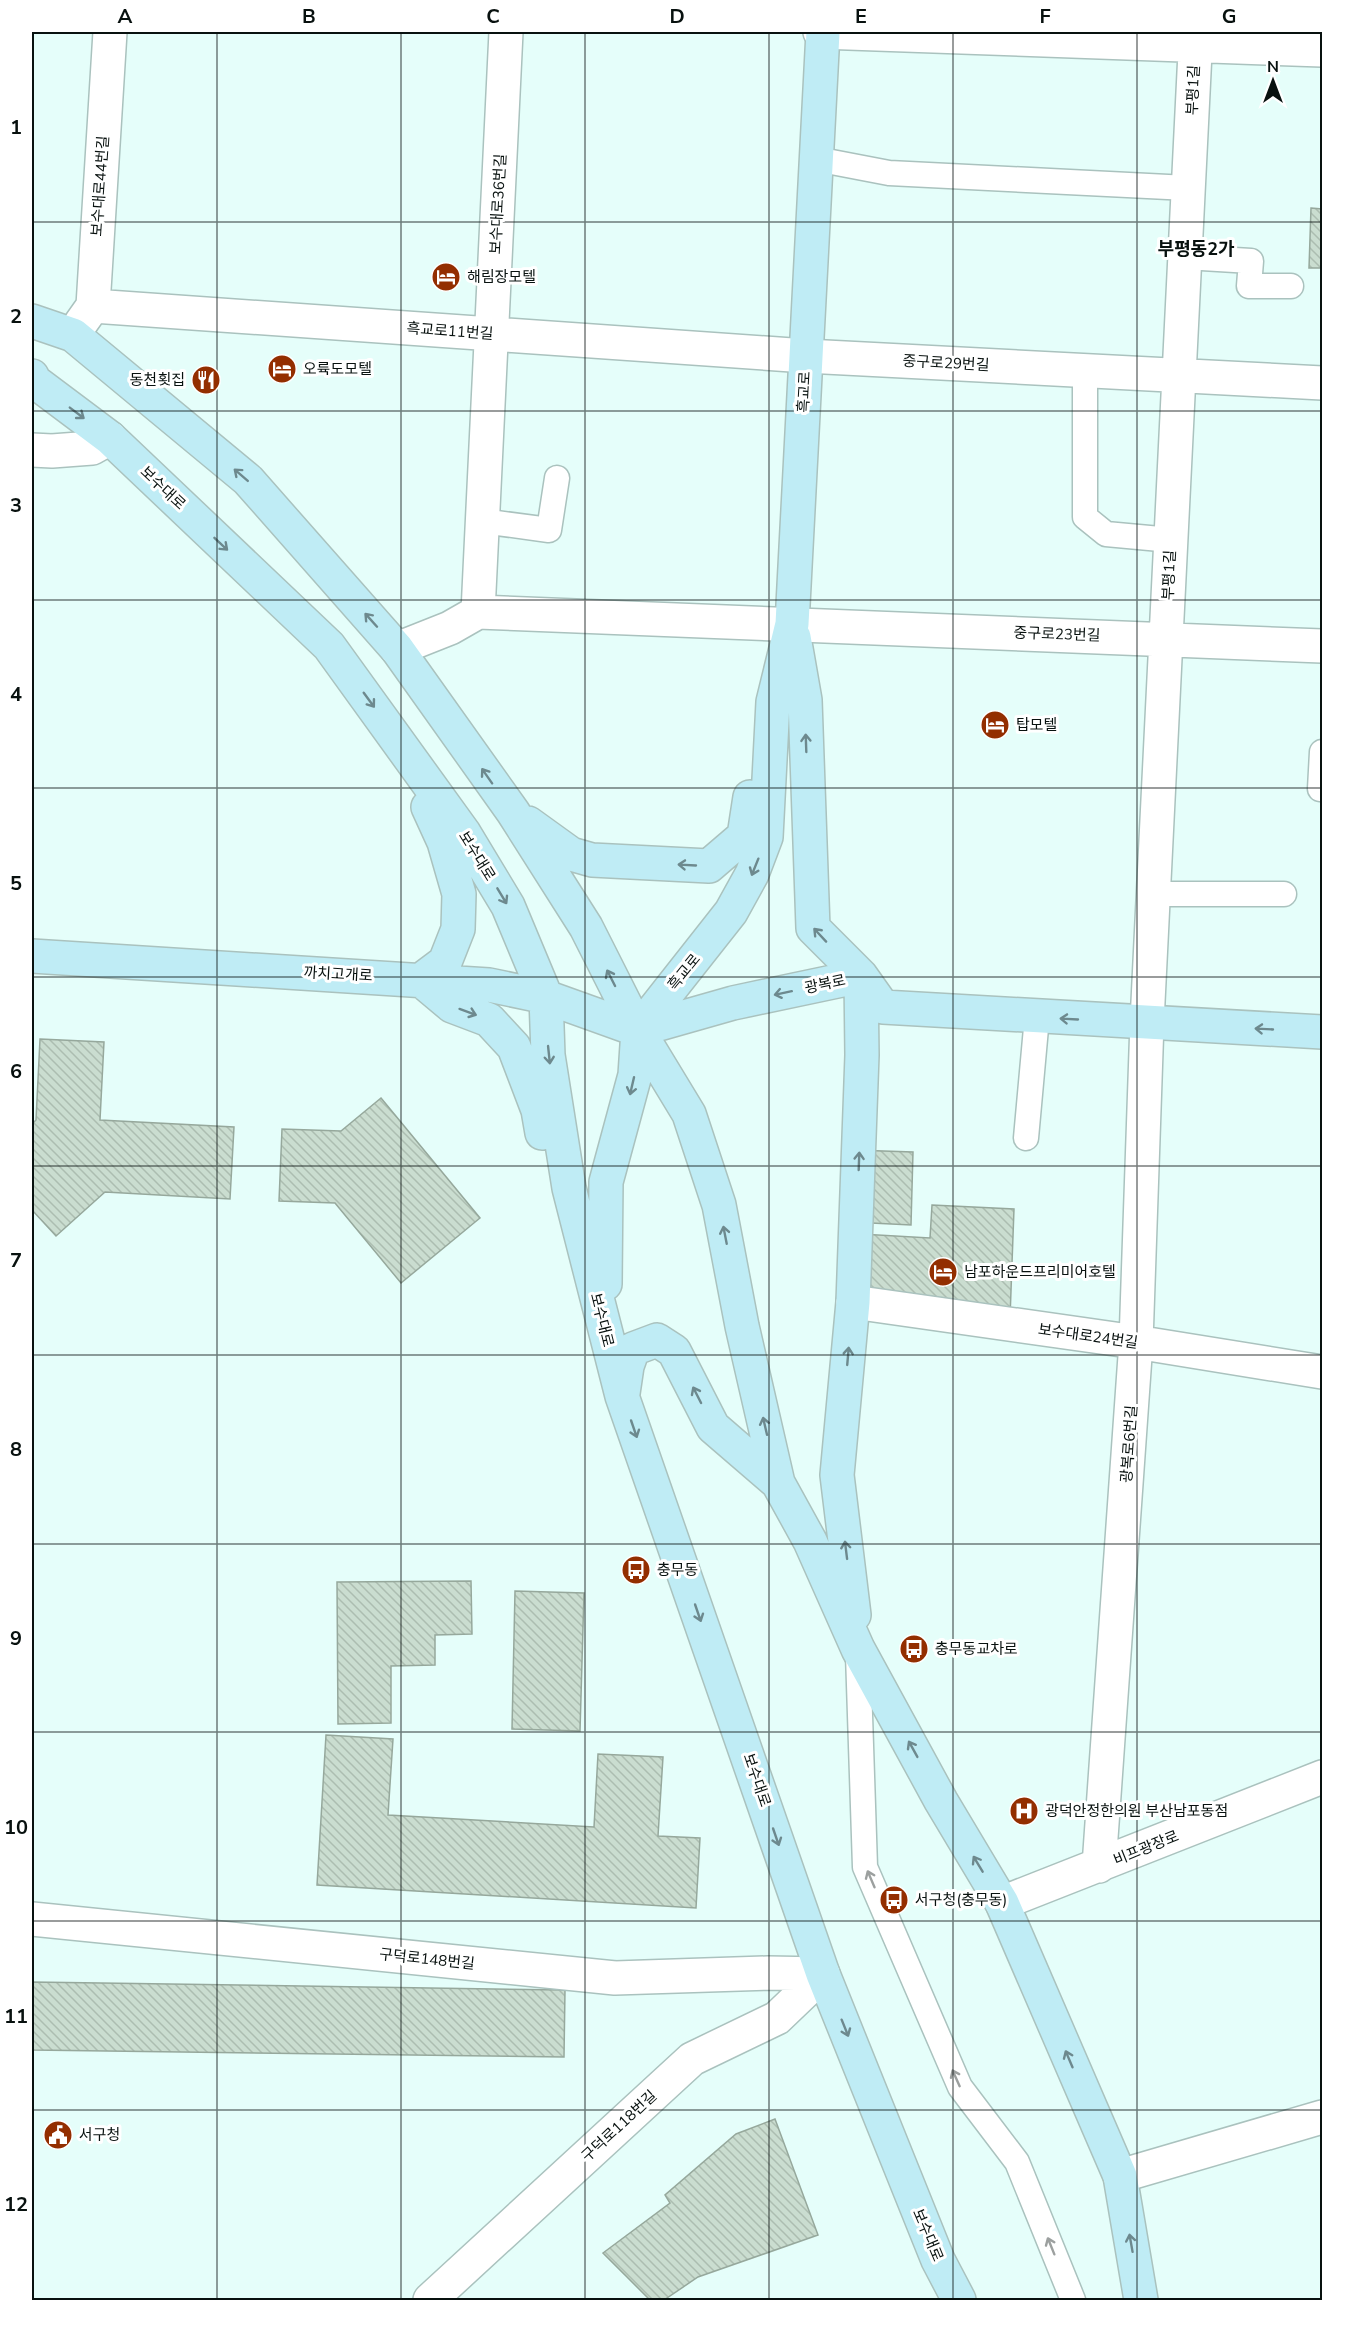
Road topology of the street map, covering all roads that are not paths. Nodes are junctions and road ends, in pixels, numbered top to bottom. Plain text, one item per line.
1 (110, 32) edge
2 (507, 32) edge
3 (822, 32) edge
4 (1195, 39) edge
5 (1323, 50) edge
6 (816, 159) junction
7 (1188, 188) junction
8 (1185, 257) junction
9 (1291, 286) dead end
10 (93, 306) junction
11 (32, 321) edge
12 (491, 334) junction
13 (73, 335) junction
14 (806, 356) junction
15 (1085, 370) junction
16 (1179, 375) junction
17 (32, 376) edge
18 (1323, 383) edge
19 (110, 438) junction
20 (32, 450) edge
21 (557, 478) dead end
22 (482, 521) junction
23 (1171, 540) junction
24 (478, 612) junction
25 (792, 624) junction
26 (1166, 639) junction
27 (1323, 646) edge
28 (397, 649) junction
29 (773, 702) junction
30 (396, 738) junction
31 (1323, 752) edge
32 (1322, 764) edge
33 (1320, 789) dead end
34 (513, 812) junction
35 (1153, 894) junction
36 (1284, 894) dead end
37 (32, 956) edge
38 (861, 976) junction
39 (421, 980) junction
40 (546, 997) junction
41 (1037, 1017) junction
42 (1147, 1022) junction
43 (638, 1030) junction
44 (1323, 1032) edge
45 (1026, 1138) dead end
46 (853, 1302) junction
47 (604, 1328) junction
48 (1136, 1342) junction
49 (1323, 1372) edge
50 (622, 1396) junction
51 (778, 1483) junction
52 (858, 1649) junction
53 (1323, 1777) edge
54 (1099, 1866) junction
55 (1002, 1903) junction
56 (32, 1919) edge
57 (823, 1974) junction
58 (1323, 2117) edge
59 (1120, 2176) junction
60 (430, 2301) edge
61 (959, 2301) edge
62 (1073, 2301) edge
63 (1141, 2301) edge

1 - 10 street, 보수대로44번길
2 - 12 street, 보수대로36번길
3 - 4 street
3 - 6 main road, 흑교로
4 - 5 street
4 - 7 street, 부평1길
6 - 7 lane
6 - 14 main road, 흑교로
7 - 8 street, 부평1길
8 - 9 lane
8 - 16 street, 부평1길
10 - 12 street, 흑교로11번길
10 - 13 street
11 - 13 main road
12 - 14 street, 흑교로11번길
12 - 22 street, 보수대로36번길
28 -> 13 main road
14 - 15 street, 중구로29번길
14 - 25 main road, 흑교로
15 - 16 street, 중구로29번길
15 - 23 lane
16 - 18 street, 중구로29번길
16 - 23 street, 부평1길
17 -> 19 main road, 보수대로
19 - 20 street
19 -> 30 main road, 보수대로
21 - 22 lane
22 - 24 street, 보수대로36번길
23 - 26 street, 부평1길
24 - 25 street, 중구로23번길
24 - 28 street
25 - 26 street, 중구로23번길
25 - 29 main road, 흑교로
38 -> 25 main road, 흑교로
26 - 27 street, 중구로23번길
26 - 35 street, 부평1길
34 -> 28 main road
29 -> 34 main road
29 -> 43 main road, 흑교로
30 - 39 main road
30 -> 40 main road, 보수대로
31 - 32 lane
32 - 33 lane
43 -> 34 main road
35 - 36 lane
35 - 42 street, 부평1길
37 - 39 main road, 까치고개로
38 - 41 main road, 광복로
38 -> 43 main road, 광복로
46 -> 38 main road
39 - 40 main road, 까치고개로
39 -> 47 main road
40 - 43 main road, 까치고개로
40 -> 47 main road, 보수대로
42 -> 41 main road, 광복로
41 - 45 lane
44 -> 42 main road, 광복로
42 - 48 street, 광복로6번길
43 -> 47 main road
51 -> 43 main road
46 - 48 street, 보수대로24번길
52 -> 46 main road
47 - 50 main road, 보수대로
48 - 49 street, 보수대로24번길
48 - 54 street, 광복로6번길
51 -> 50 main road
50 -> 57 main road, 보수대로
51 - 52 main road
55 -> 52 main road
62 -> 52 lane
53 - 54 street, 비프광장로
54 - 55 street, 비프광장로
59 -> 55 main road
56 - 57 street, 구덕로148번길
57 - 60 street, 구덕로118번길
57 -> 61 main road, 보수대로
58 - 59 street
63 -> 59 main road

